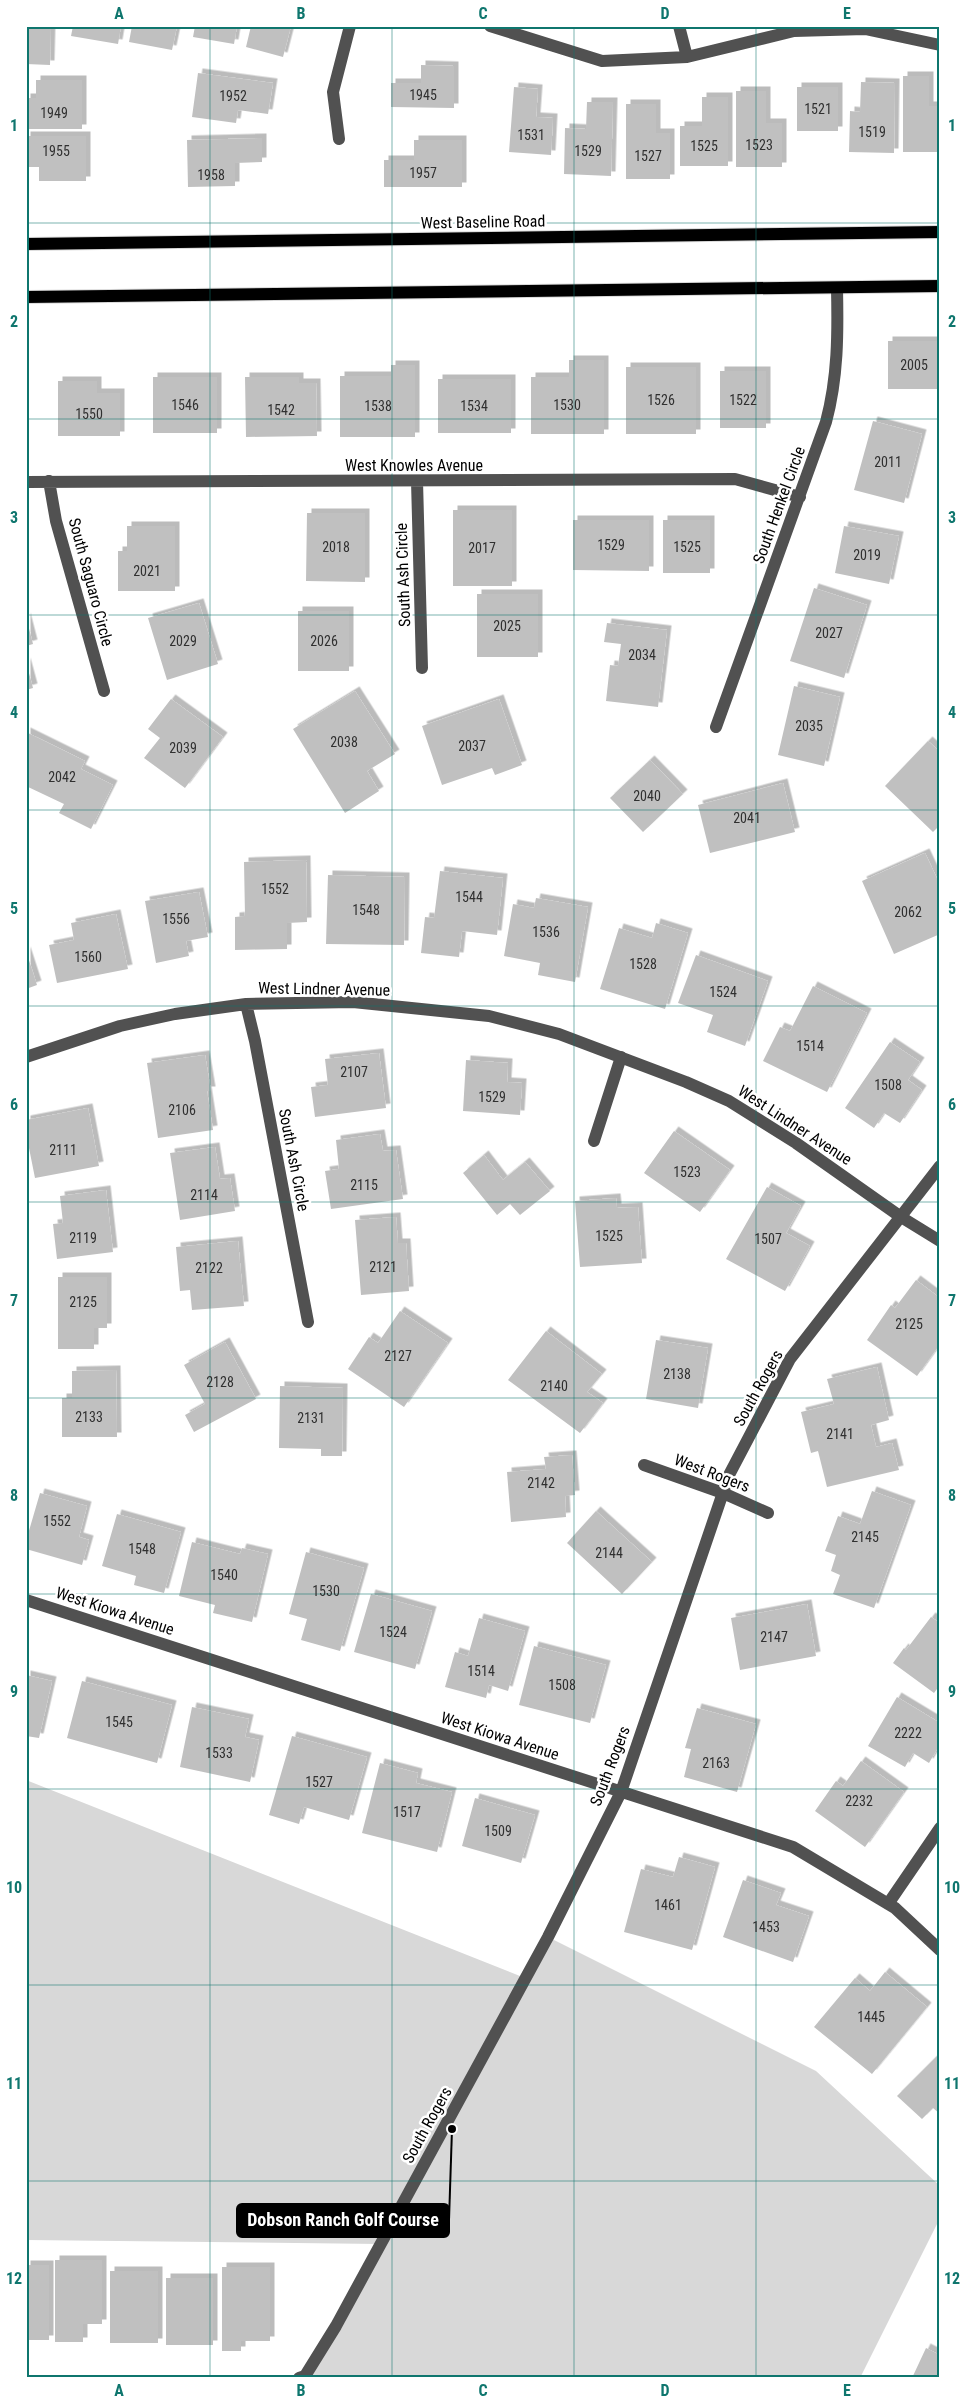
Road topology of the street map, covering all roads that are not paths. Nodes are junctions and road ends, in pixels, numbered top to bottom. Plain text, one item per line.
1 (350, 26) edge
2 (490, 26) edge
3 (679, 26) edge
4 (940, 45) edge
5 (687, 57) junction
6 (339, 139) dead end
7 (940, 232) edge
8 (26, 244) edge
9 (940, 286) edge
10 (837, 288) junction
11 (26, 297) edge
12 (49, 481) junction
13 (417, 481) junction
14 (26, 482) edge
15 (800, 497) junction
16 (422, 668) dead end
17 (104, 691) dead end
18 (716, 727) dead end
19 (246, 1004) junction
20 (26, 1057) edge
21 (621, 1057) junction
22 (594, 1141) dead end
23 (940, 1166) edge
24 (901, 1217) junction
25 (940, 1241) edge
26 (308, 1322) dead end
27 (644, 1465) dead end
28 (723, 1493) junction
29 (768, 1513) dead end
30 (26, 1600) edge
31 (621, 1792) junction
32 (940, 1828) edge
33 (888, 1904) junction
34 (940, 1950) edge
35 (299, 2378) edge

1 - 6 street
2 - 5 street
3 - 5 street
4 - 5 street
7 - 8 main road, West Baseline Road
9 - 10 main road
10 - 11 main road
10 - 15 street, South Henkel Circle
12 - 13 street, West Knowles Avenue
12 - 14 street, West Knowles Avenue
12 - 17 street, South Saguaro Circle
13 - 15 street, West Knowles Avenue
13 - 16 street, South Ash Circle
15 - 18 street, South Henkel Circle
19 - 20 street, West Lindner Avenue
19 - 21 street, West Lindner Avenue
19 - 26 street, South Ash Circle
21 - 22 street
21 - 24 street, West Lindner Avenue
23 - 24 street, South Rogers
24 - 25 street, West Lindner Avenue
24 - 28 street, South Rogers
27 - 28 street, West Rogers
28 - 29 street, West Rogers
28 - 31 street, South Rogers
30 - 31 street, West Kiowa Avenue
31 - 33 street, West Kiowa Avenue
31 - 35 street, South Rogers
32 - 33 street
33 - 34 street, West Kiowa Avenue

